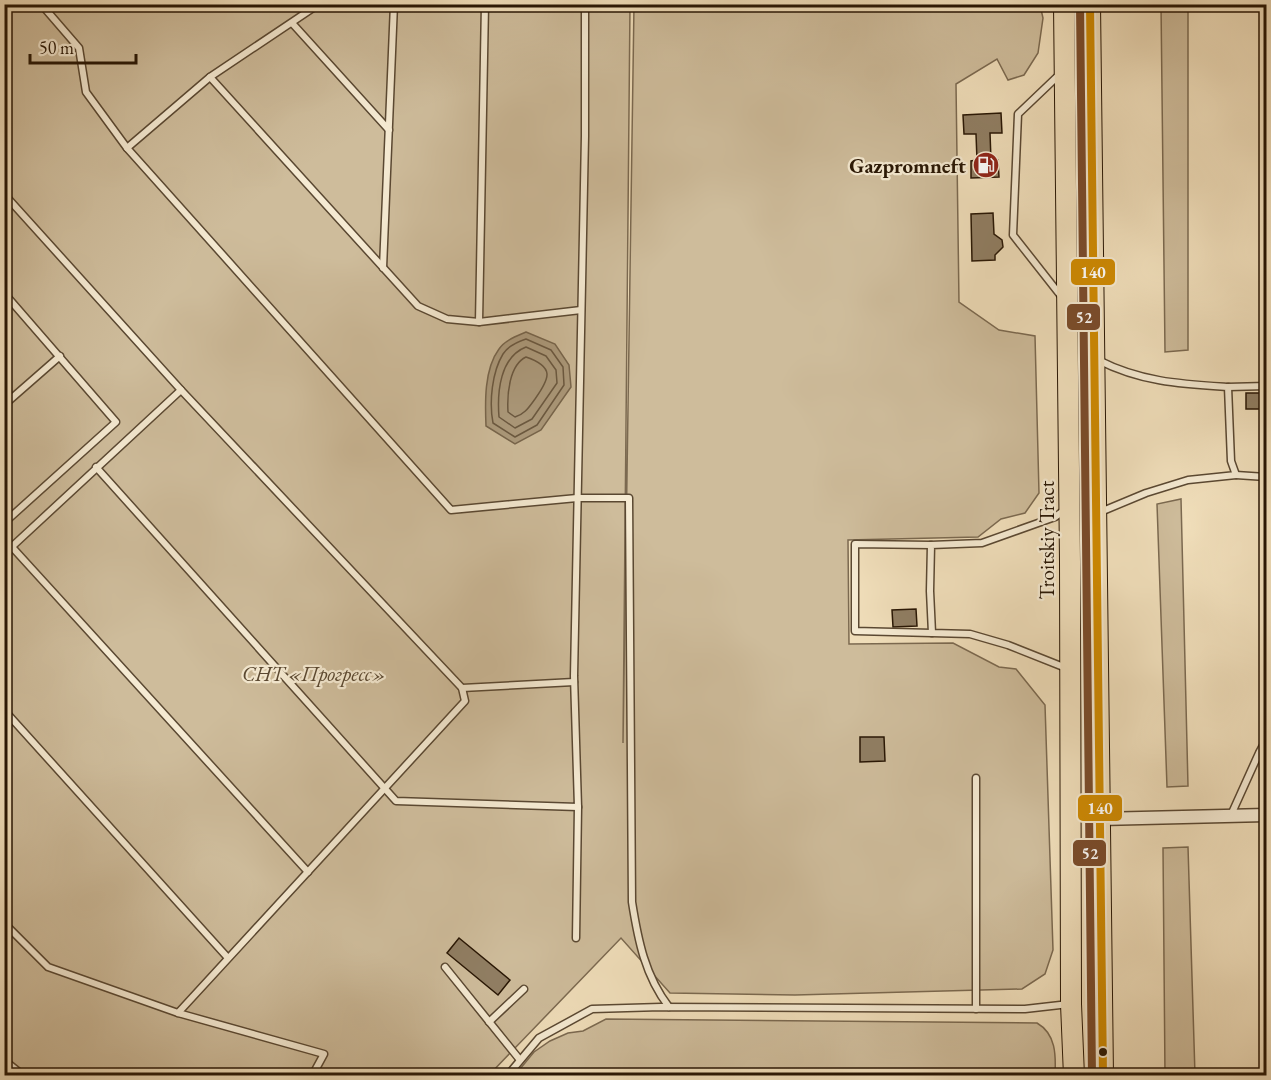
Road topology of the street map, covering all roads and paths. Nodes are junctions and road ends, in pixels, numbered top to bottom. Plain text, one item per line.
1 (41, 4) edge
2 (319, 4) edge
3 (394, 4) edge
4 (485, 4) edge
5 (585, 4) edge
6 (1064, 4) edge
7 (1090, 4) edge
8 (292, 23) junction
9 (1065, 69) junction
10 (210, 77) junction
11 (389, 130) junction
12 (127, 148) junction
13 (4, 194) edge
14 (383, 268) junction
15 (4, 293) edge
16 (1067, 304) junction
17 (581, 310) junction
18 (479, 322) junction
19 (60, 356) junction
20 (1094, 358) junction
21 (1266, 386) edge
22 (1228, 387) junction
23 (181, 390) junction
24 (4, 405) edge
25 (96, 467) junction
26 (1236, 475) junction
27 (1266, 477) edge
28 (578, 498) junction
29 (1069, 507) junction
30 (1095, 514) junction
31 (4, 523) edge
32 (931, 545) junction
33 (12, 547) junction
34 (4, 554) edge
35 (932, 633) junction
36 (1070, 670) junction
37 (574, 682) junction
38 (462, 688) junction
39 (4, 710) edge
40 (1266, 740) edge
41 (976, 778) dead end
42 (385, 788) junction
43 (578, 807) junction
44 (1266, 815) edge
45 (1230, 816) junction
46 (1100, 819) junction
47 (308, 872) junction
48 (4, 923) edge
49 (576, 938) dead end
50 (228, 958) junction
51 (445, 967) dead end
52 (524, 989) dead end
53 (1071, 1004) junction
54 (669, 1007) junction
55 (976, 1009) junction
56 (178, 1013) junction
57 (489, 1022) junction
58 (4, 1060) edge
59 (520, 1060) junction
60 (24, 1076) edge
61 (312, 1076) edge
62 (507, 1076) edge
63 (1074, 1076) edge
64 (1103, 1076) edge

1 - 12 lane
2 - 8 lane
3 - 11 lane
4 - 18 lane
5 - 17 lane
6 - 9 main road, Troitskiy Tract
7 - 20 main road
8 - 10 lane
8 - 11 lane
9 - 16 main road, Troitskiy Tract
9 - 16 lane
10 - 12 lane
10 - 14 lane
11 - 14 lane
12 - 28 lane
13 - 23 lane
14 - 18 lane
15 - 19 lane
16 - 29 main road, Troitskiy Tract
17 - 18 lane
17 - 28 lane
19 - 24 lane
19 - 31 lane
20 - 22 lane
20 - 30 main road
21 - 22 lane
22 - 26 lane
23 - 25 lane
23 - 38 lane
25 - 33 lane
25 - 42 lane
26 - 27 lane
26 - 30 lane
28 - 37 lane
28 - 54 lane
29 - 32 lane
29 - 36 main road, Troitskiy Tract
30 - 46 main road
32 - 35 lane
32 - 35 lane
33 - 34 lane
33 - 47 lane
35 - 36 lane
36 - 53 main road, Troitskiy Tract
37 - 38 lane
37 - 43 lane
38 - 42 lane
39 - 50 lane
40 - 45 lane
41 - 55 lane
42 - 43 lane
42 - 47 lane
43 - 49 lane
44 - 45 street
45 - 46 street
46 - 64 main road
47 - 50 lane
48 - 56 lane
50 - 56 lane
51 - 57 lane
52 - 57 lane
53 - 55 lane
53 - 63 main road, Troitskiy Tract
54 - 55 lane
54 - 59 lane
56 - 61 lane
57 - 59 lane
58 - 60 lane
59 - 62 lane

